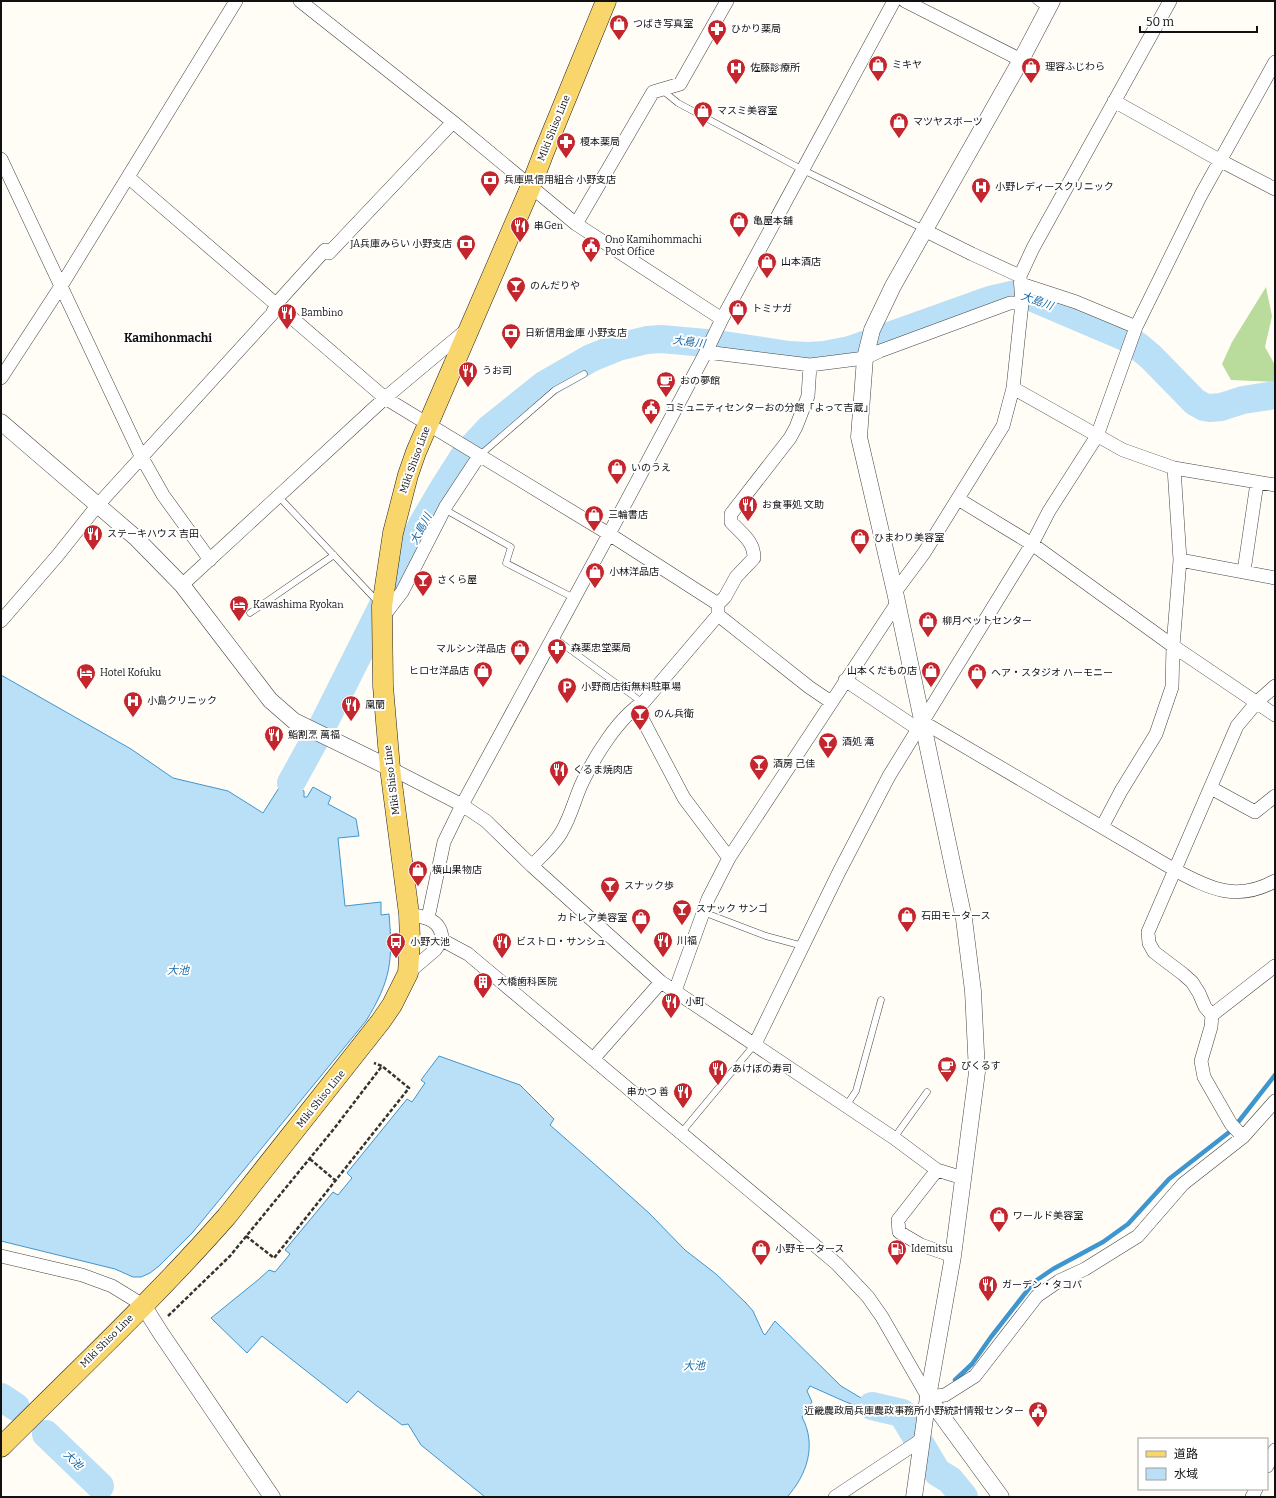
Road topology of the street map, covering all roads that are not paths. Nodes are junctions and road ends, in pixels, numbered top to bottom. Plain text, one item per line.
1 (236, 1) edge
2 (300, 1) edge
3 (606, 1) edge
4 (727, 1) edge
5 (894, 1) edge
6 (905, 1) edge
7 (1170, 1) edge
8 (1043, 2) edge
9 (1022, 60) junction
10 (1275, 62) edge
11 (661, 89) junction
12 (1114, 101) junction
13 (453, 122) junction
14 (1, 159) edge
15 (1221, 161) junction
16 (804, 170) junction
17 (128, 177) junction
18 (531, 186) junction
19 (1275, 189) edge
20 (576, 224) junction
21 (924, 230) junction
22 (1021, 283) junction
23 (61, 286) junction
24 (277, 303) junction
25 (1022, 304) junction
26 (722, 319) junction
27 (1136, 327) junction
28 (470, 328) junction
29 (706, 352) junction
30 (865, 358) junction
31 (810, 365) junction
32 (584, 374) dead end
33 (1, 378) edge
34 (1013, 388) junction
35 (385, 398) junction
36 (1, 422) edge
37 (428, 424) junction
38 (1097, 436) junction
39 (141, 456) junction
40 (479, 456) junction
41 (1174, 468) junction
42 (1257, 483) junction
43 (1275, 485) edge
44 (279, 497) junction
45 (958, 499) junction
46 (97, 506) junction
47 (444, 509) junction
48 (609, 534) junction
49 (1032, 544) junction
50 (334, 555) junction
51 (210, 560) junction
52 (1180, 560) junction
53 (1244, 571) junction
54 (1275, 578) edge
55 (182, 585) junction
56 (896, 597) junction
57 (574, 598) junction
58 (718, 609) junction
59 (382, 612) junction
60 (250, 614) dead end
61 (1, 621) edge
62 (553, 637) junction
63 (1173, 646) junction
64 (845, 680) junction
65 (1275, 686) edge
66 (831, 702) junction
67 (1256, 702) junction
68 (640, 705) junction
69 (1275, 715) edge
70 (920, 726) junction
71 (390, 768) junction
72 (1211, 788) junction
73 (1275, 796) edge
74 (462, 805) junction
75 (1102, 827) junction
76 (729, 858) junction
77 (532, 866) junction
78 (1175, 870) junction
79 (1275, 881) edge
80 (703, 912) junction
81 (409, 914) junction
82 (428, 918) junction
83 (442, 940) junction
84 (803, 946) junction
85 (1275, 966) edge
86 (408, 973) junction
87 (661, 982) junction
88 (675, 990) junction
89 (882, 1000) dead end
90 (1212, 1015) junction
91 (755, 1044) junction
92 (593, 1059) junction
93 (927, 1092) dead end
94 (846, 1106) junction
95 (1273, 1108) edge
96 (1238, 1131) junction
97 (681, 1133) junction
98 (894, 1138) junction
99 (937, 1170) junction
100 (963, 1178) junction
101 (1, 1256) edge
102 (953, 1256) junction
103 (143, 1305) junction
104 (928, 1397) junction
105 (921, 1440) junction
106 (1, 1447) edge
107 (1275, 1450) edge
108 (1268, 1464) edge
109 (272, 1497) edge
110 (835, 1497) edge
111 (914, 1497) edge
112 (1002, 1497) edge

1 - 17 street
2 - 13 street
3 - 18 main road, Miki Shiso Line
4 - 11 street
5 - 16 street
6 - 9 street
7 - 12 street
8 - 9 street
9 - 21 street
10 - 15 street
11 - 16 lane
11 - 20 street
12 - 15 street
12 - 22 street
13 - 18 street
13 - 24 street
14 - 23 street
15 - 19 street
15 - 27 street
16 - 21 lane
16 - 26 street
17 - 23 street
17 - 24 street
18 - 20 street
18 - 28 main road, Miki Shiso Line
20 - 26 street
21 - 22 street
21 - 30 street
22 - 25 street
22 - 27 street
23 - 33 street
23 - 39 street
24 - 35 street
24 - 39 street
25 - 30 street
25 - 34 street
26 - 29 street
27 - 38 street
28 - 35 street
28 - 37 main road, Miki Shiso Line
29 - 31 street
29 - 48 street
30 - 31 street
30 - 56 street
31 - 58 street
32 - 40 lane
34 - 38 street
34 - 45 street
35 - 37 street
35 - 44 street
36 - 46 street
37 - 40 street
37 - 59 main road, Miki Shiso Line
38 - 41 street
38 - 49 street
39 - 46 street
39 - 51 street
40 - 47 street
40 - 48 street
41 - 42 street
41 - 52 street
42 - 43 street
42 - 53 street
44 - 50 lane
44 - 51 street
45 - 49 street
45 - 56 street
46 - 55 street
46 - 61 street
47 - 57 lane
47 - 59 street
48 - 57 street
48 - 58 street
49 - 63 street
49 - 70 street
50 - 59 lane
50 - 60 lane
51 - 55 street
52 - 53 street
52 - 63 street
53 - 54 street
55 - 71 street
56 - 64 street
56 - 70 street
57 - 62 street
58 - 66 street
58 - 68 street
59 - 71 main road, Miki Shiso Line
62 - 68 lane
62 - 74 street
63 - 67 street
63 - 75 street
64 - 66 street
64 - 70 street
65 - 67 street
66 - 76 street
67 - 69 street
67 - 72 street
68 - 76 street
68 - 77 street
70 - 75 street
70 - 84 street
70 - 100 street
71 - 74 street
71 - 81 main road, Miki Shiso Line
72 - 73 street
72 - 78 street
74 - 77 street
74 - 82 street
75 - 78 street
76 - 80 street
77 - 87 street
78 - 79 street
78 - 90 street
80 - 84 lane
80 - 88 street
81 - 82 street
81 - 86 main road, Miki Shiso Line
82 - 83 street
83 - 86 street
83 - 92 street
84 - 91 street
85 - 90 street
86 - 103 main road, Miki Shiso Line
87 - 88 street
87 - 92 street
88 - 91 street
89 - 94 lane
90 - 96 street
91 - 94 street
91 - 97 lane
92 - 97 street
93 - 98 lane
94 - 98 street
95 - 96 street
96 - 104 street
97 - 104 street
98 - 99 street
99 - 100 street
99 - 102 street
100 - 102 street
101 - 103 street
102 - 104 street
103 - 106 main road, Miki Shiso Line
103 - 109 street
104 - 105 street
104 - 112 street
105 - 110 street
105 - 111 street
107 - 108 street

